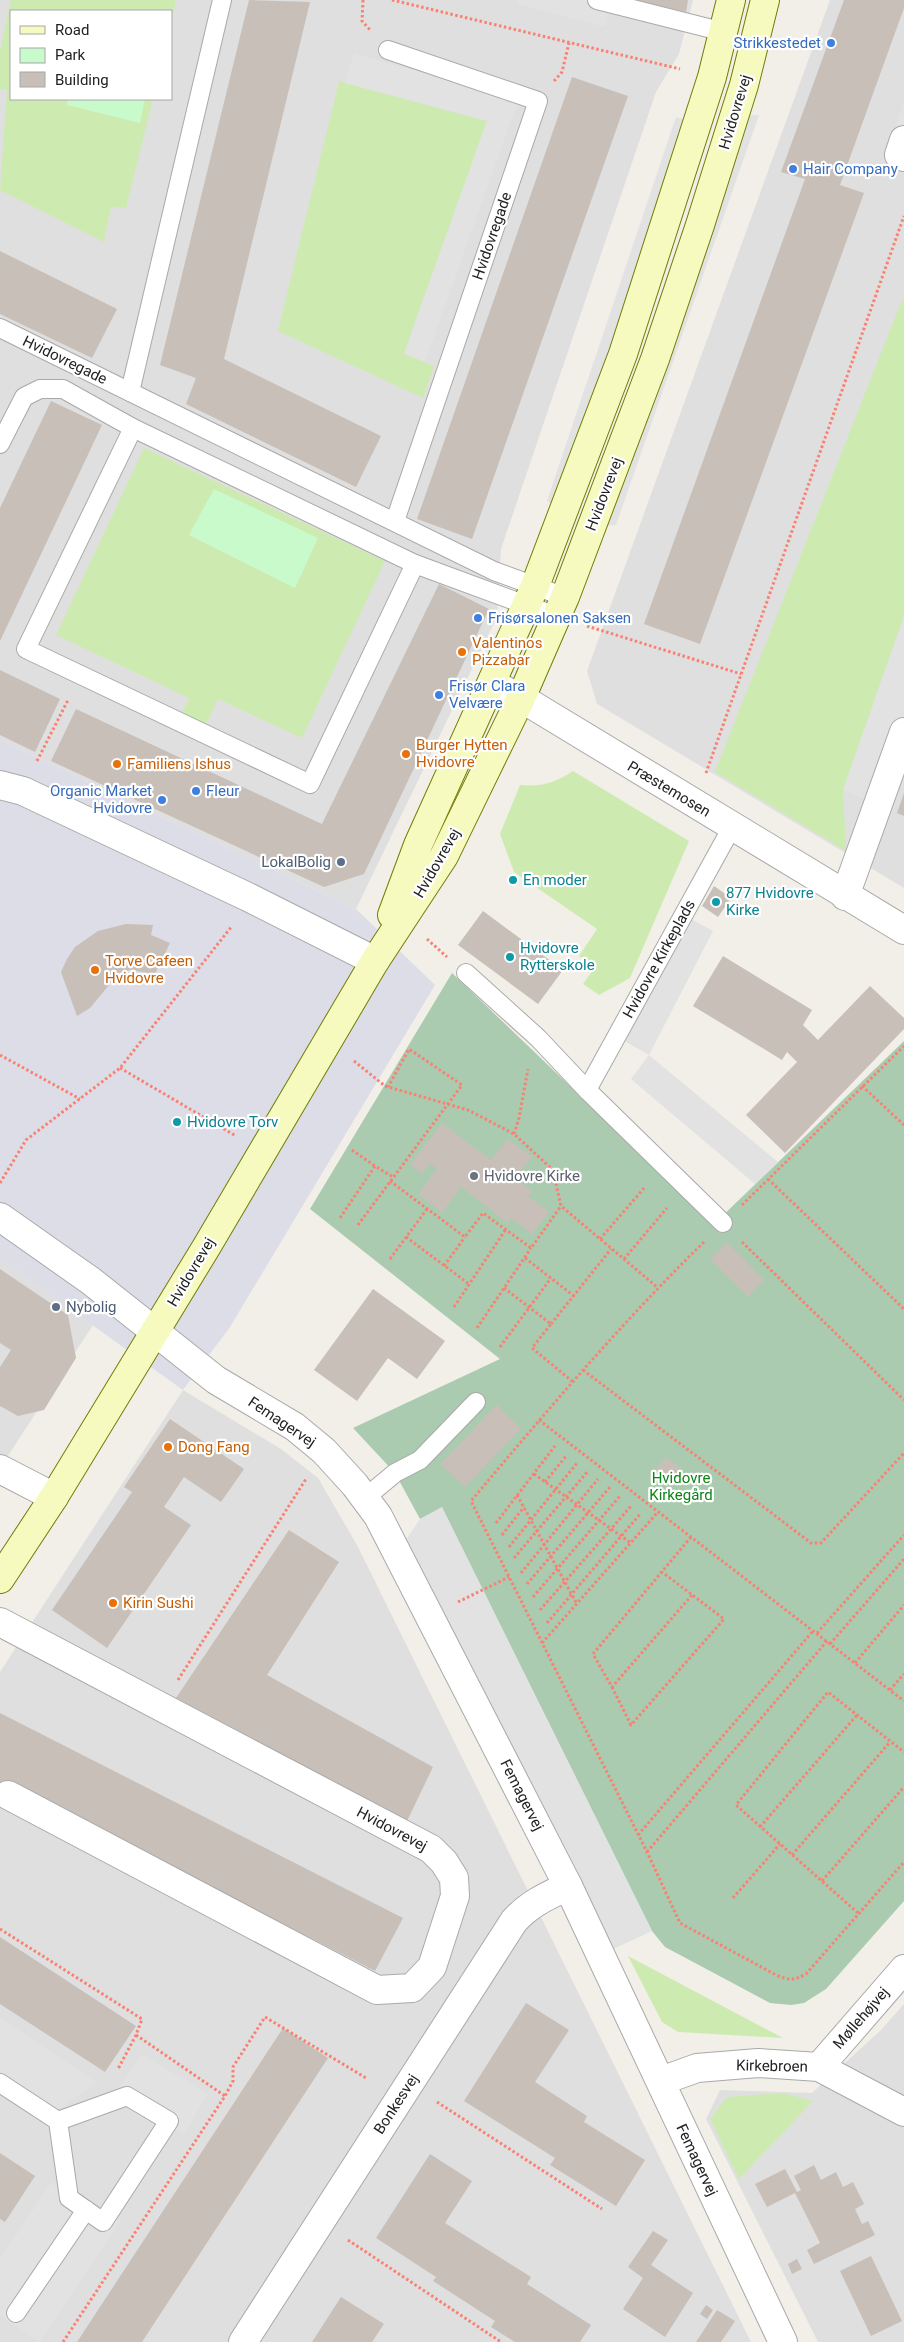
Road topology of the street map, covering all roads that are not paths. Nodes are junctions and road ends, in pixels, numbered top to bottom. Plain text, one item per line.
1 (222, 0) edge
2 (597, 0) edge
3 (732, 0) edge
4 (766, 0) edge
5 (724, 32) junction
6 (388, 50) dead end
7 (904, 140) edge
8 (904, 157) edge
9 (0, 328) edge
10 (130, 392) junction
11 (133, 428) junction
12 (0, 444) edge
13 (395, 522) junction
14 (415, 564) junction
15 (531, 596) junction
16 (560, 607) junction
17 (492, 684) junction
18 (521, 698) junction
19 (904, 732) edge
20 (11, 788) edge
21 (732, 827) junction
22 (846, 896) junction
23 (904, 930) edge
24 (375, 960) junction
25 (466, 973) road end
26 (587, 1090) junction
27 (0, 1217) edge
28 (723, 1223) road end
29 (155, 1331) junction
30 (476, 1402) dead end
31 (0, 1469) edge
32 (54, 1497) junction
33 (365, 1498) junction
34 (0, 1579) edge
35 (0, 1622) edge
36 (8, 1796) dead end
37 (568, 1886) junction
38 (904, 1969) edge
39 (819, 2067) junction
40 (660, 2081) junction
41 (0, 2083) edge
42 (904, 2112) edge
43 (58, 2121) junction
44 (86, 2210) junction
45 (16, 2313) dead end
46 (243, 2342) edge
47 (783, 2342) edge

1 - 10 lane
2 - 5 lane
3 - 5 street, Hvidovrevej
4 - 16 street, Hvidovrevej
5 - 15 street, Hvidovrevej
6 - 13 lane, Hvidovregade
7 - 8 street
9 - 10 lane, Hvidovregade
10 - 13 lane, Hvidovregade
11 - 12 lane
11 - 14 lane
11 - 14 lane
13 - 15 lane, Hvidovregade
14 - 15 lane
15 - 16 lane, Hvidovregade
15 - 17 street, Hvidovrevej
16 - 18 street, Hvidovrevej
17 - 18 street, Præstemosen
17 - 24 street, Hvidovrevej
18 - 21 street, Præstemosen
18 - 24 street, Hvidovrevej
19 - 22 street
20 - 24 street
21 - 22 street, Præstemosen
21 - 26 lane, Hvidovre Kirkeplads
22 - 23 street, Præstemosen
24 - 29 street, Hvidovrevej
25 - 26 lane
26 - 28 lane
27 - 29 street
29 - 32 street, Hvidovrevej
29 - 33 street, Femagervej
30 - 33 lane
31 - 32 street
32 - 34 street, Hvidovrevej
33 - 37 street, Femagervej
35 - 36 street, Hvidovrevej
37 - 40 street, Femagervej
37 - 46 street, Bonkesvej
38 - 39 street, Møllehøjvej
39 - 40 street, Kirkebroen
39 - 42 street, Kirkebroen
40 - 47 street, Femagervej
41 - 43 lane
43 - 44 lane
43 - 44 lane
44 - 45 lane

